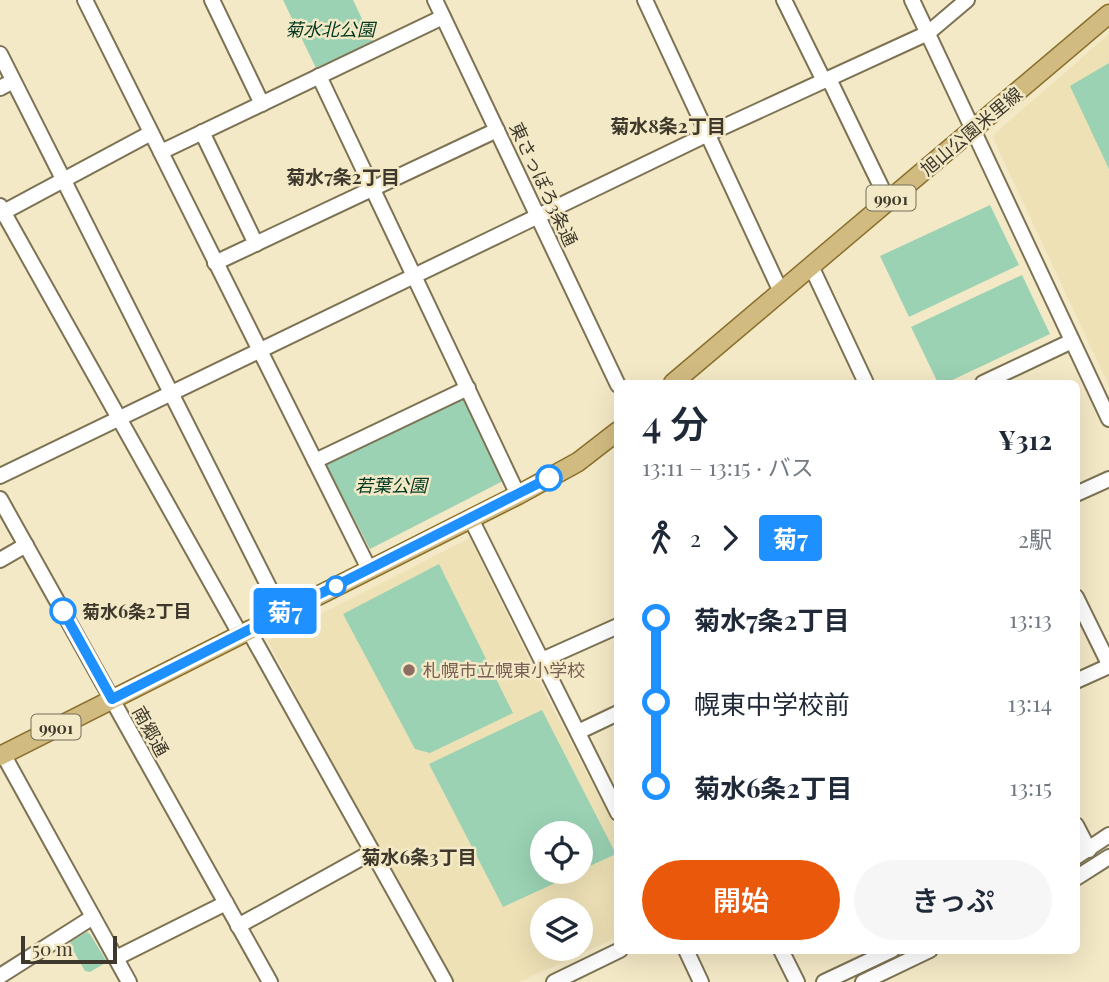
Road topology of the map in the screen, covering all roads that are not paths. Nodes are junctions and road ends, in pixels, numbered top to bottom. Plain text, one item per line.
1 (85, 0) edge
2 (212, 0) edge
3 (435, 0) edge
4 (645, 0) edge
5 (784, 0) edge
6 (912, 0) edge
7 (967, 0) edge
8 (1109, 14) edge
9 (443, 17) junction
10 (928, 33) junction
11 (0, 54) edge
12 (319, 76) junction
13 (827, 80) junction
14 (7, 84) edge
15 (262, 103) junction
16 (972, 128) junction
17 (497, 130) junction
18 (202, 132) junction
19 (151, 133) junction
20 (708, 134) junction
21 (161, 152) junction
22 (64, 179) junction
23 (373, 188) junction
24 (888, 201) junction
25 (1, 211) edge
26 (538, 217) junction
27 (256, 244) junction
28 (215, 263) junction
29 (811, 266) junction
30 (415, 275) junction
31 (781, 292) junction
32 (1072, 341) junction
33 (260, 352) junction
34 (616, 380) edge
35 (677, 380) edge
36 (865, 380) edge
37 (989, 380) edge
38 (468, 388) junction
39 (171, 393) junction
40 (120, 419) junction
41 (1109, 419) edge
42 (614, 434) edge
43 (315, 461) junction
44 (0, 476) edge
45 (1109, 479) edge
46 (1080, 492) edge
47 (518, 495) junction
48 (0, 499) edge
49 (471, 519) junction
50 (26, 545) junction
51 (0, 560) edge
52 (369, 569) junction
53 (1080, 605) edge
54 (282, 613) junction
55 (614, 628) edge
56 (244, 631) junction
57 (542, 660) junction
58 (1109, 665) edge
59 (1080, 679) edge
60 (112, 699) junction
61 (614, 715) edge
62 (578, 732) junction
63 (2, 755) edge
64 (614, 805) edge
65 (1109, 835) edge
66 (372, 852) junction
67 (1082, 853) edge
68 (1109, 857) edge
69 (1080, 875) edge
70 (226, 903) junction
71 (93, 916) junction
72 (238, 926) junction
73 (614, 953) edge
74 (688, 954) edge
75 (783, 954) edge
76 (883, 954) edge
77 (890, 954) edge
78 (922, 954) edge
79 (116, 958) junction
80 (894, 968) junction
81 (0, 976) edge
82 (130, 982) edge
83 (270, 982) edge
84 (445, 982) edge
85 (554, 982) edge
86 (701, 982) edge
87 (797, 982) edge
88 (824, 982) edge
89 (863, 982) edge
90 (901, 982) edge

1 - 19 street
2 - 15 street
3 - 9 street, 東さっぽろ3条通
4 - 20 street
5 - 13 street
6 - 10 street
7 - 10 street
8 - 16 main road, 旭山公園米里線 / 9901
9 - 12 street
9 - 17 street, 東さっぽろ3条通
10 - 13 street
10 - 16 street
11 - 14 street
12 - 15 street
12 - 23 street
13 - 20 street
13 - 24 street
14 - 22 street
15 - 18 street
16 - 24 main road, 旭山公園米里線 / 9901
16 - 32 street
17 - 23 street
17 - 26 street, 東さっぽろ3条通
18 - 21 street
18 - 27 street
19 - 21 street
19 - 22 street
20 - 26 street
20 - 31 street
21 - 28 street
22 - 25 street
22 - 39 street
23 - 27 street
23 - 30 street
24 - 29 main road, 旭山公園米里線 / 9901
25 - 40 street
26 - 30 street
26 - 34 street, 東さっぽろ3条通
27 - 28 street
28 - 33 street
29 - 31 main road, 旭山公園米里線 / 9901
29 - 36 street
30 - 33 street
30 - 38 street
31 - 35 main road, 旭山公園米里線 / 9901
32 - 37 street
32 - 41 street
33 - 39 street
33 - 43 street
38 - 43 street
38 - 47 street
39 - 40 street
39 - 54 street
40 - 44 street
40 - 56 street
42 - 47 main road, 9901
43 - 52 street
45 - 46 street
47 - 49 main road, 9901
48 - 50 street, 南郷通
49 - 52 main road, 9901
49 - 57 street
50 - 51 street
50 - 60 street, 南郷通
52 - 54 main road, 9901
53 - 58 street
54 - 56 main road, 9901
55 - 57 street
56 - 60 main road, 9901
56 - 66 street
57 - 62 street
58 - 59 street
60 - 63 main road, 9901
60 - 70 street, 南郷通
61 - 62 street
62 - 64 street
63 - 71 street
65 - 67 street
66 - 72 street
66 - 84 street
68 - 69 street
70 - 72 street, 南郷通
70 - 79 street
71 - 79 street
71 - 81 street
72 - 83 street, 南郷通
73 - 85 street
74 - 86 street
75 - 87 street
76 - 88 street
77 - 80 street
78 - 80 street
79 - 82 street
80 - 89 street
80 - 90 street

